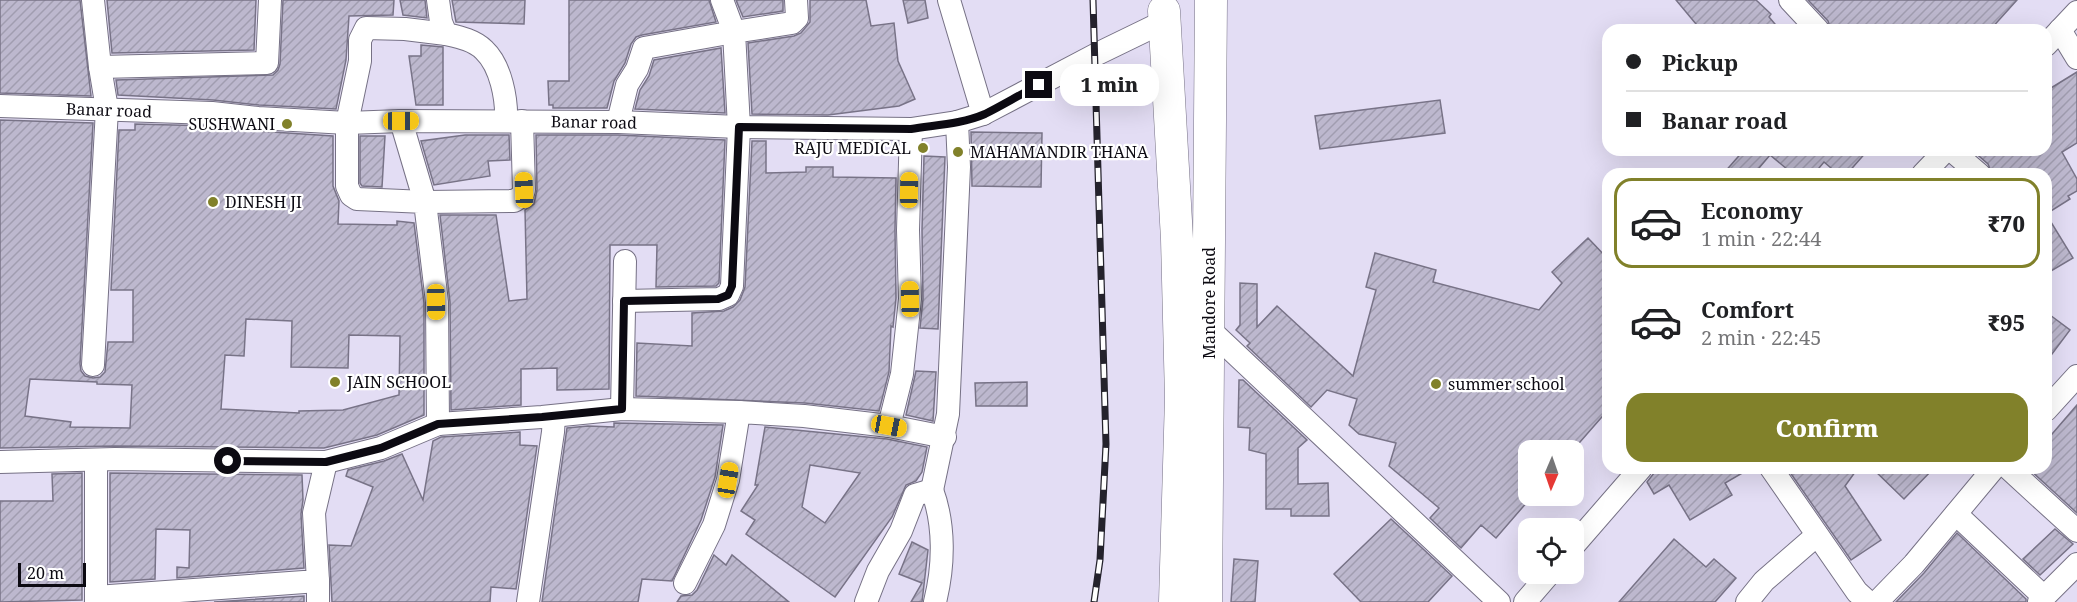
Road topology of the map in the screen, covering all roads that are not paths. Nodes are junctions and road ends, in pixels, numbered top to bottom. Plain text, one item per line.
1 (93, 0) edge
2 (270, 0) edge
3 (438, 0) edge
4 (722, 0) edge
5 (796, 0) edge
6 (949, 0) edge
7 (1790, 0) edge
8 (1210, 2) edge
9 (1162, 11) edge
10 (2077, 12) edge
11 (1812, 24) edge
12 (734, 32) junction
13 (446, 34) junction
14 (2053, 38) edge
15 (2077, 58) edge
16 (99, 67) junction
17 (0, 106) edge
18 (107, 110) junction
19 (983, 114) junction
20 (401, 121) junction
21 (514, 121) junction
22 (618, 122) junction
23 (957, 122) junction
24 (347, 123) junction
25 (739, 127) junction
26 (911, 129) junction
27 (1939, 156) edge
28 (1949, 156) edge
29 (1928, 168) edge
30 (1969, 168) edge
31 (425, 202) junction
32 (625, 261) dead end
33 (624, 301) junction
34 (1209, 329) junction
35 (93, 365) dead end
36 (2077, 376) edge
37 (2052, 403) edge
38 (622, 409) junction
39 (739, 412) junction
40 (554, 416) junction
41 (438, 424) junction
42 (889, 426) junction
43 (945, 437) junction
44 (96, 460) junction
45 (0, 462) edge
46 (326, 462) junction
47 (1636, 474) edge
48 (1775, 474) edge
49 (1991, 474) edge
50 (2002, 474) edge
51 (932, 490) junction
52 (1956, 514) junction
53 (2077, 531) edge
54 (1584, 534) edge
55 (1817, 535) junction
56 (2077, 564) edge
57 (878, 571) junction
58 (685, 583) dead end
59 (1541, 584) edge
60 (318, 591) edge
61 (171, 597) edge
62 (96, 600) edge
63 (2042, 600) edge
64 (528, 602) edge
65 (849, 602) edge
66 (866, 602) edge
67 (936, 602) edge
68 (1175, 602) edge
69 (1206, 602) edge
70 (1499, 602) edge
71 (1525, 602) edge
72 (1748, 602) edge
73 (1868, 602) edge
74 (1877, 602) edge

1 - 16 street
2 - 16 street
3 - 13 street
4 - 12 street
5 - 12 street
6 - 19 street
7 - 11 street
8 - 9 highway, Mandore Road
8 - 34 highway, Mandore Road
9 - 19 street, Banar road
9 - 68 highway, Mandore Road
10 - 14 street
12 - 22 street
12 - 25 street
13 - 21 street
13 - 24 street
14 - 15 street
16 - 18 street
17 - 18 street, Banar road
18 - 24 street, Banar road
18 - 35 street
19 - 23 street, Banar road
20 - 21 street, Banar road
20 - 24 street, Banar road
20 - 31 street
21 - 22 street, Banar road
21 - 31 street
22 - 25 street, Banar road
23 - 26 street, Banar road
23 - 43 street
24 - 31 street
25 - 26 street, Banar road
25 - 33 street
26 - 42 street
27 - 29 street
28 - 30 street
31 - 41 street
32 - 33 street
33 - 38 street
34 - 69 highway, Mandore Road
34 - 70 street
36 - 37 street
38 - 39 street
38 - 40 street
39 - 42 street
39 - 58 street
40 - 41 street
40 - 64 street
41 - 46 street
42 - 43 street
43 - 51 street
44 - 45 street
44 - 46 street
44 - 62 street
46 - 60 street
47 - 54 street
48 - 55 street
49 - 52 street
50 - 53 street
51 - 57 street
51 - 67 street
52 - 63 street
52 - 74 street
55 - 72 street
55 - 73 street
56 - 63 street
57 - 65 street
57 - 66 street
59 - 71 street
60 - 61 street
61 - 62 street

